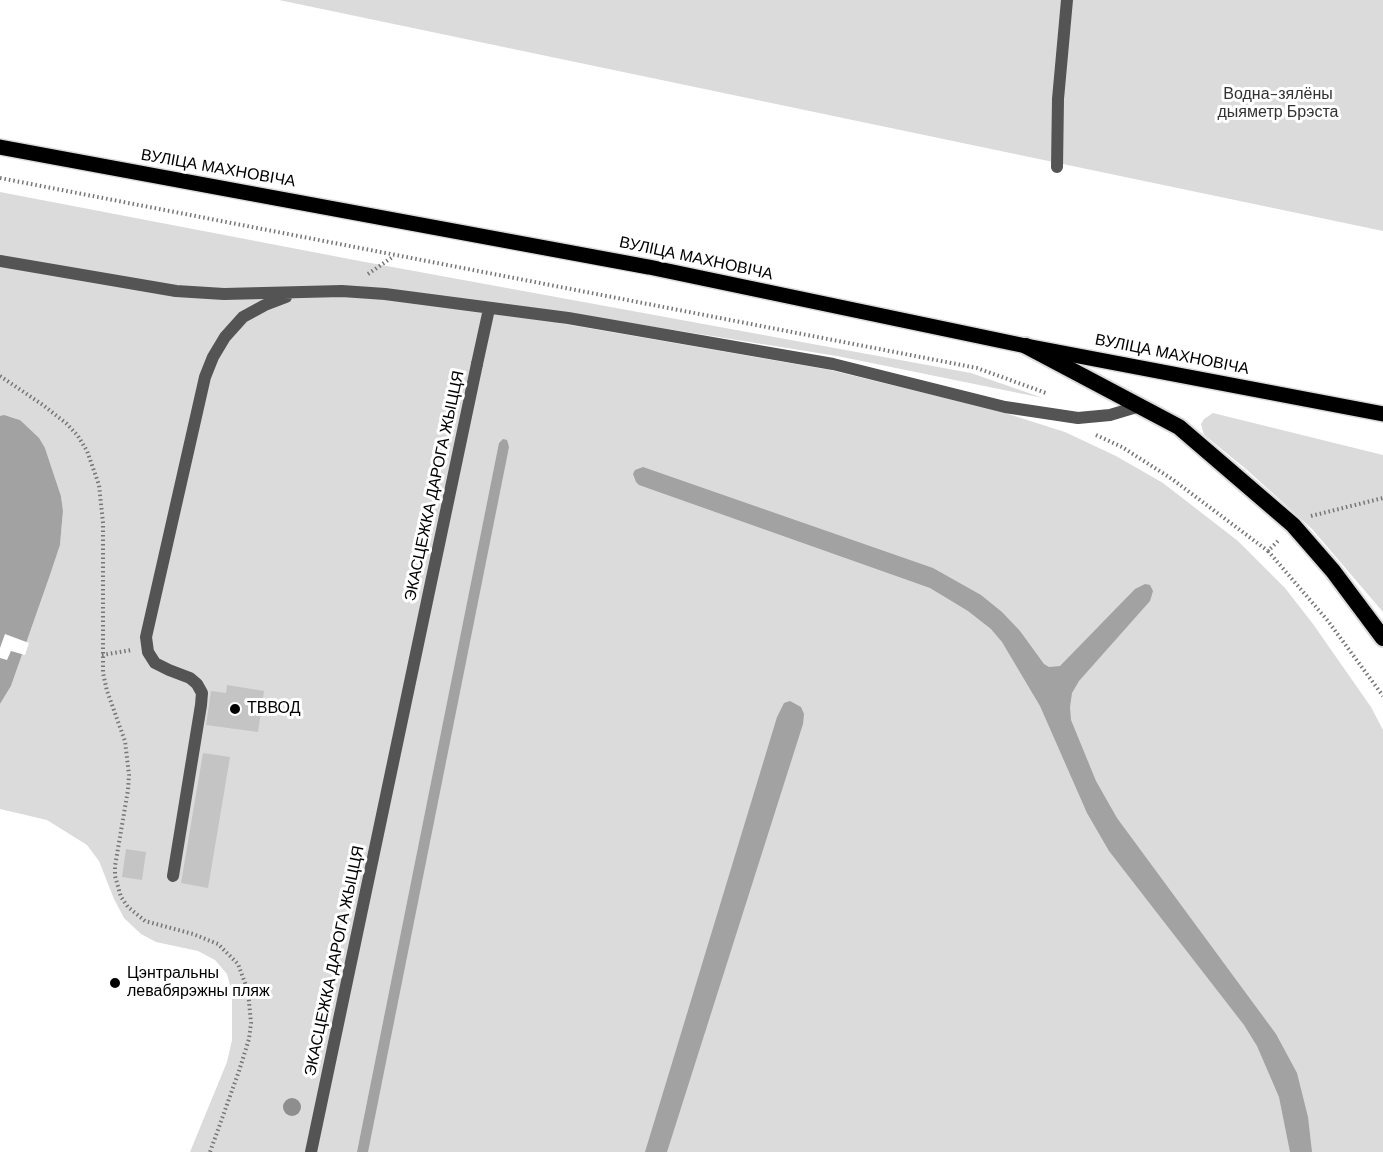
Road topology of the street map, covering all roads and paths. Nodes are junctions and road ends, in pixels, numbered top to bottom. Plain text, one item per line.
1 (1067, 0) edge
2 (0, 147) edge
3 (1057, 167) dead end
4 (0, 177) edge
5 (0, 261) edge
6 (296, 293) junction
7 (489, 309) junction
8 (1026, 346) junction
9 (0, 376) edge
10 (1140, 406) junction
11 (1383, 414) edge
12 (1078, 418) junction
13 (1268, 551) dead end
14 (1383, 638) edge
15 (146, 648) junction
16 (102, 655) junction
17 (1383, 696) edge
18 (173, 876) dead end
19 (210, 1152) edge
20 (311, 1152) edge

1 - 3 street
2 - 8 main road, ВУЛІЦА МАХНОВІЧА
4 - 12 path
5 - 6 street
6 - 7 street
6 - 15 street
7 - 12 street
7 - 20 street, ЭКАСЦЕЖКА ДАРОГА ЖЫЦЦЯ
8 - 10 highway
8 - 11 main road, ВУЛІЦА МАХНОВІЧА
9 - 16 path
10 - 12 street
10 - 14 highway
13 - 17 path
15 - 16 path
15 - 18 street
16 - 19 path

